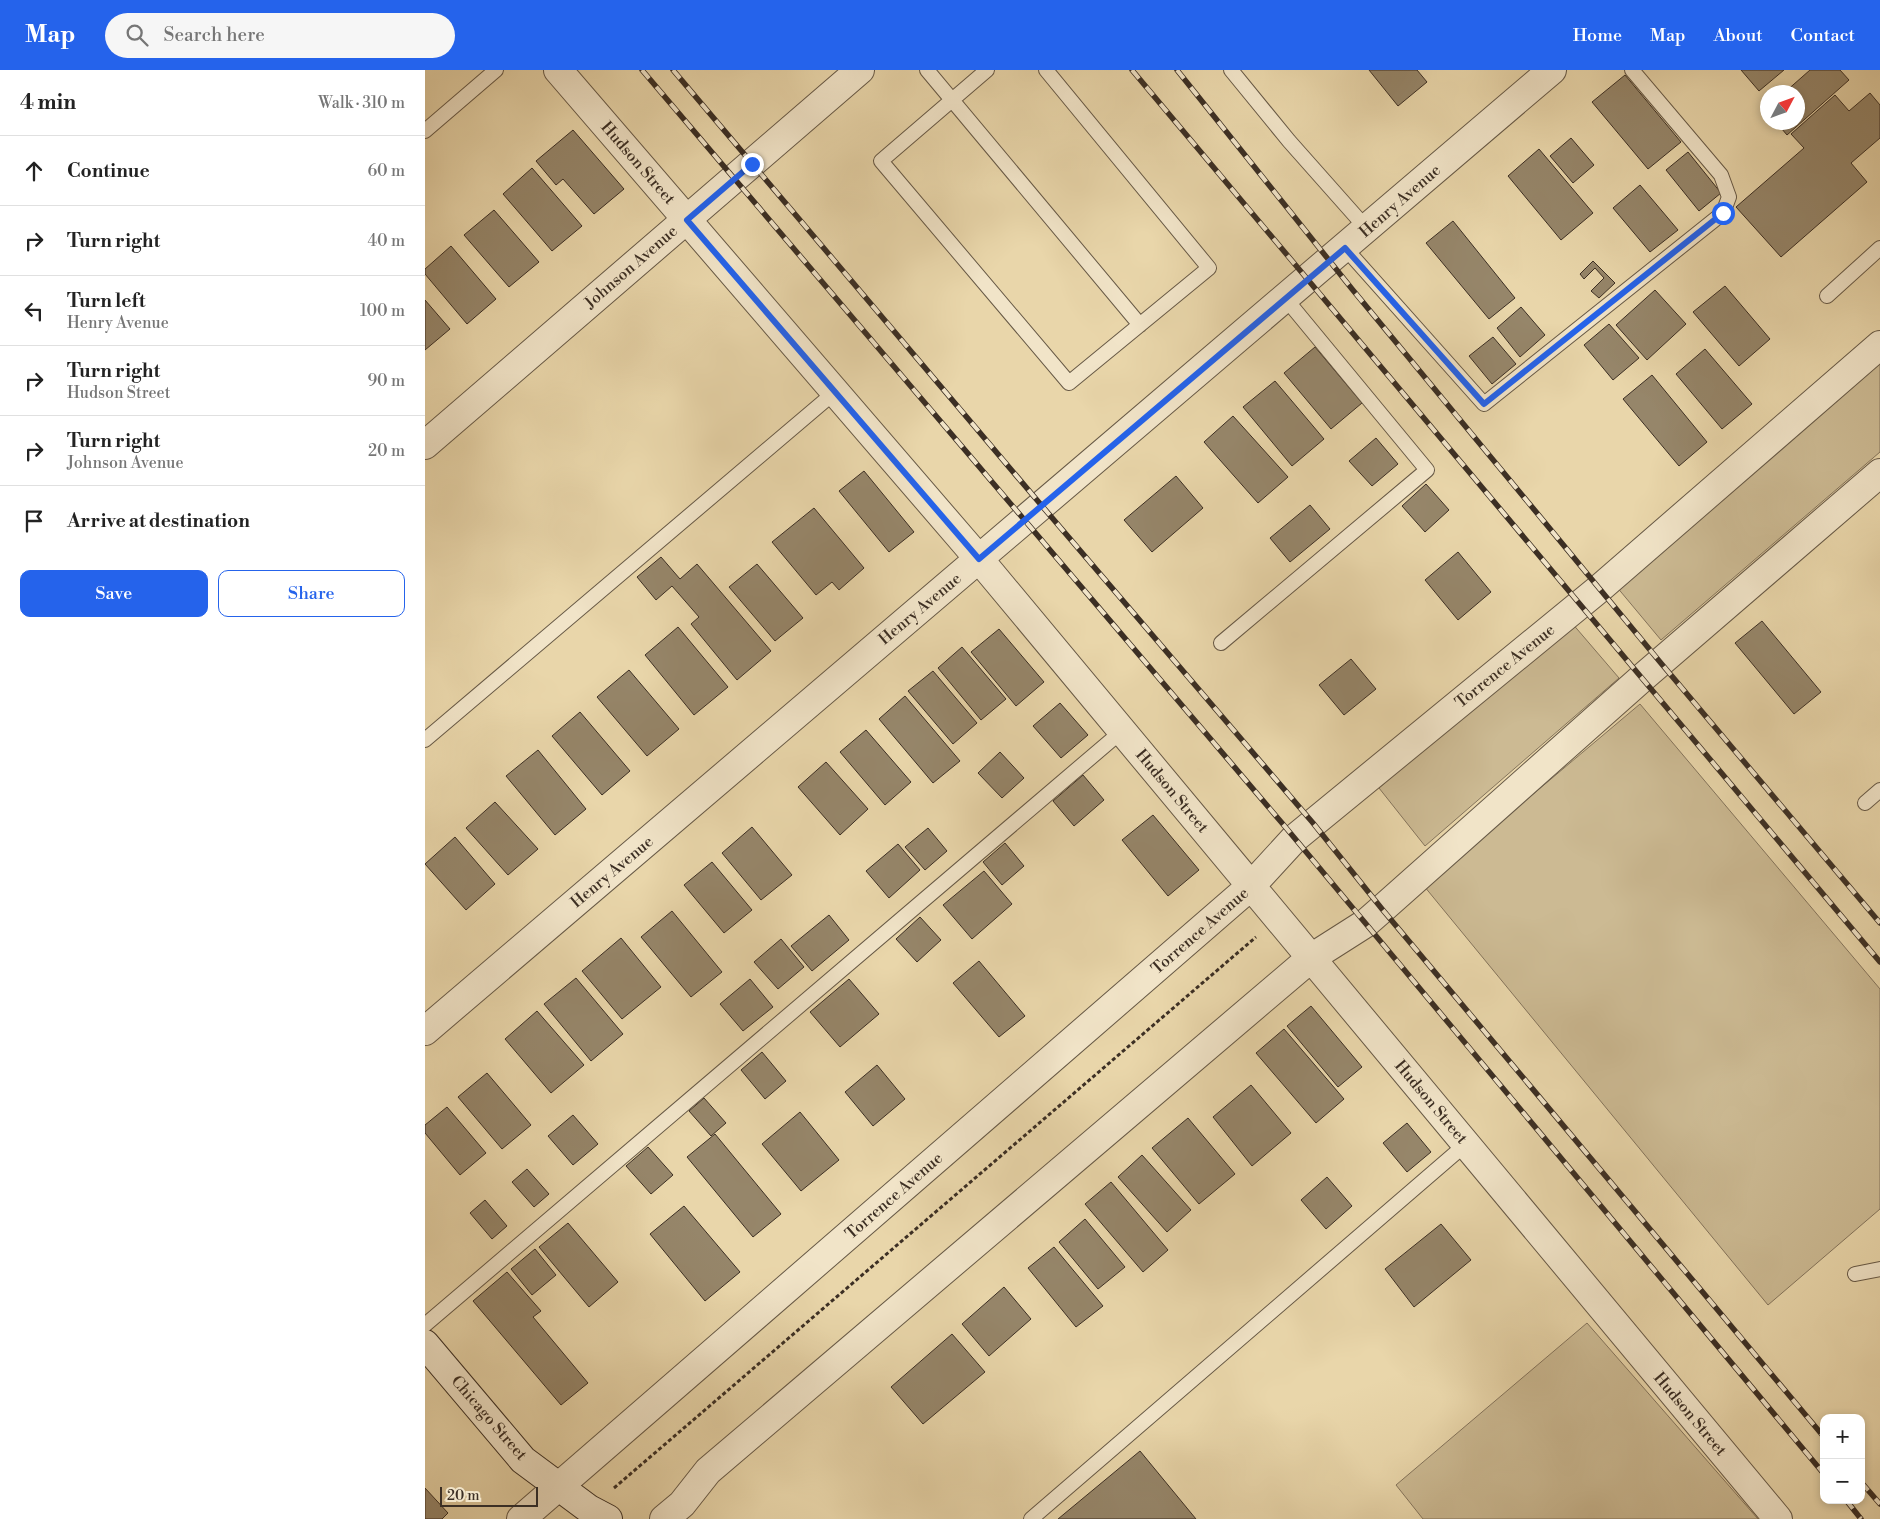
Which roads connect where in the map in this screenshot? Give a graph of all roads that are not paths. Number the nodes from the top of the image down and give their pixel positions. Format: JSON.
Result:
{"nodes":[{"id":1,"x":496,"y":70,"type":"edge"},
{"id":2,"x":558,"y":70,"type":"edge"},
{"id":3,"x":860,"y":70,"type":"edge"},
{"id":4,"x":927,"y":70,"type":"edge"},
{"id":5,"x":987,"y":70,"type":"edge"},
{"id":6,"x":1047,"y":70,"type":"edge"},
{"id":7,"x":1231,"y":70,"type":"edge"},
{"id":8,"x":1552,"y":70,"type":"edge"},
{"id":9,"x":1632,"y":70,"type":"edge"},
{"id":10,"x":951,"y":99,"type":"junction"},
{"id":11,"x":425,"y":131,"type":"edge"},
{"id":12,"x":687,"y":220,"type":"junction"},
{"id":13,"x":1367,"y":229,"type":"junction"},
{"id":14,"x":1345,"y":248,"type":"junction"},
{"id":15,"x":1880,"y":248,"type":"edge"},
{"id":16,"x":1827,"y":296,"type":"dead end"},
{"id":17,"x":1285,"y":298,"type":"junction"},
{"id":18,"x":1140,"y":326,"type":"junction"},
{"id":19,"x":1880,"y":345,"type":"edge"},
{"id":20,"x":835,"y":392,"type":"junction"},
{"id":21,"x":425,"y":445,"type":"edge"},
{"id":22,"x":1880,"y":473,"type":"edge"},
{"id":23,"x":979,"y":559,"type":"junction"},
{"id":24,"x":1221,"y":643,"type":"dead end"},
{"id":25,"x":1122,"y":732,"type":"junction"},
{"id":26,"x":425,"y":740,"type":"edge"},
{"id":27,"x":1880,"y":790,"type":"edge"},
{"id":28,"x":1865,"y":803,"type":"dead end"},
{"id":29,"x":1251,"y":886,"type":"junction"},
{"id":30,"x":1311,"y":958,"type":"junction"},
{"id":31,"x":425,"y":1031,"type":"edge"},
{"id":32,"x":1466,"y":1144,"type":"junction"},
{"id":33,"x":1880,"y":1269,"type":"edge"},
{"id":34,"x":1855,"y":1274,"type":"dead end"},
{"id":35,"x":425,"y":1325,"type":"edge"},
{"id":36,"x":425,"y":1344,"type":"edge"},
{"id":37,"x":559,"y":1487,"type":"junction"},
{"id":38,"x":521,"y":1519,"type":"edge"},
{"id":39,"x":608,"y":1519,"type":"edge"},
{"id":40,"x":664,"y":1519,"type":"edge"},
{"id":41,"x":1031,"y":1519,"type":"edge"},
{"id":42,"x":1778,"y":1519,"type":"edge"}],
"edges":[{"from":1,"to":11,"type":"lane"},
{"from":2,"to":12,"type":"street","name":"Hudson Street"},
{"from":3,"to":12,"type":"street","name":"Johnson Avenue"},
{"from":4,"to":10,"type":"lane"},
{"from":5,"to":10,"type":"lane"},
{"from":6,"to":18,"type":"lane"},
{"from":7,"to":13,"type":"lane"},
{"from":8,"to":13,"type":"street","name":"Henry Avenue"},
{"from":9,"to":14,"type":"lane"},
{"from":10,"to":18,"type":"lane"},
{"from":10,"to":18,"type":"lane"},
{"from":12,"to":20,"type":"street","name":"Hudson Street"},
{"from":12,"to":21,"type":"street","name":"Johnson Avenue"},
{"from":13,"to":14,"type":"street","name":"Henry Avenue"},
{"from":14,"to":17,"type":"street","name":"Henry Avenue"},
{"from":15,"to":16,"type":"lane"},
{"from":17,"to":23,"type":"street","name":"Henry Avenue"},
{"from":17,"to":24,"type":"lane"},
{"from":19,"to":29,"type":"street","name":"Torrence Avenue"},
{"from":20,"to":23,"type":"street","name":"Hudson Street"},
{"from":20,"to":26,"type":"lane"},
{"from":22,"to":30,"type":"street"},
{"from":23,"to":25,"type":"street","name":"Hudson Street"},
{"from":23,"to":31,"type":"street","name":"Henry Avenue"},
{"from":25,"to":29,"type":"street","name":"Hudson Street"},
{"from":25,"to":35,"type":"lane"},
{"from":27,"to":28,"type":"lane"},
{"from":29,"to":30,"type":"street","name":"Hudson Street"},
{"from":29,"to":37,"type":"street","name":"Torrence Avenue"},
{"from":30,"to":32,"type":"street","name":"Hudson Street"},
{"from":30,"to":40,"type":"street"},
{"from":32,"to":41,"type":"lane"},
{"from":32,"to":42,"type":"street","name":"Hudson Street"},
{"from":33,"to":34,"type":"lane"},
{"from":36,"to":37,"type":"street","name":"Chicago Street"},
{"from":37,"to":38,"type":"street","name":"Torrence Avenue"},
{"from":37,"to":39,"type":"street","name":"Chicago Street"}]}
